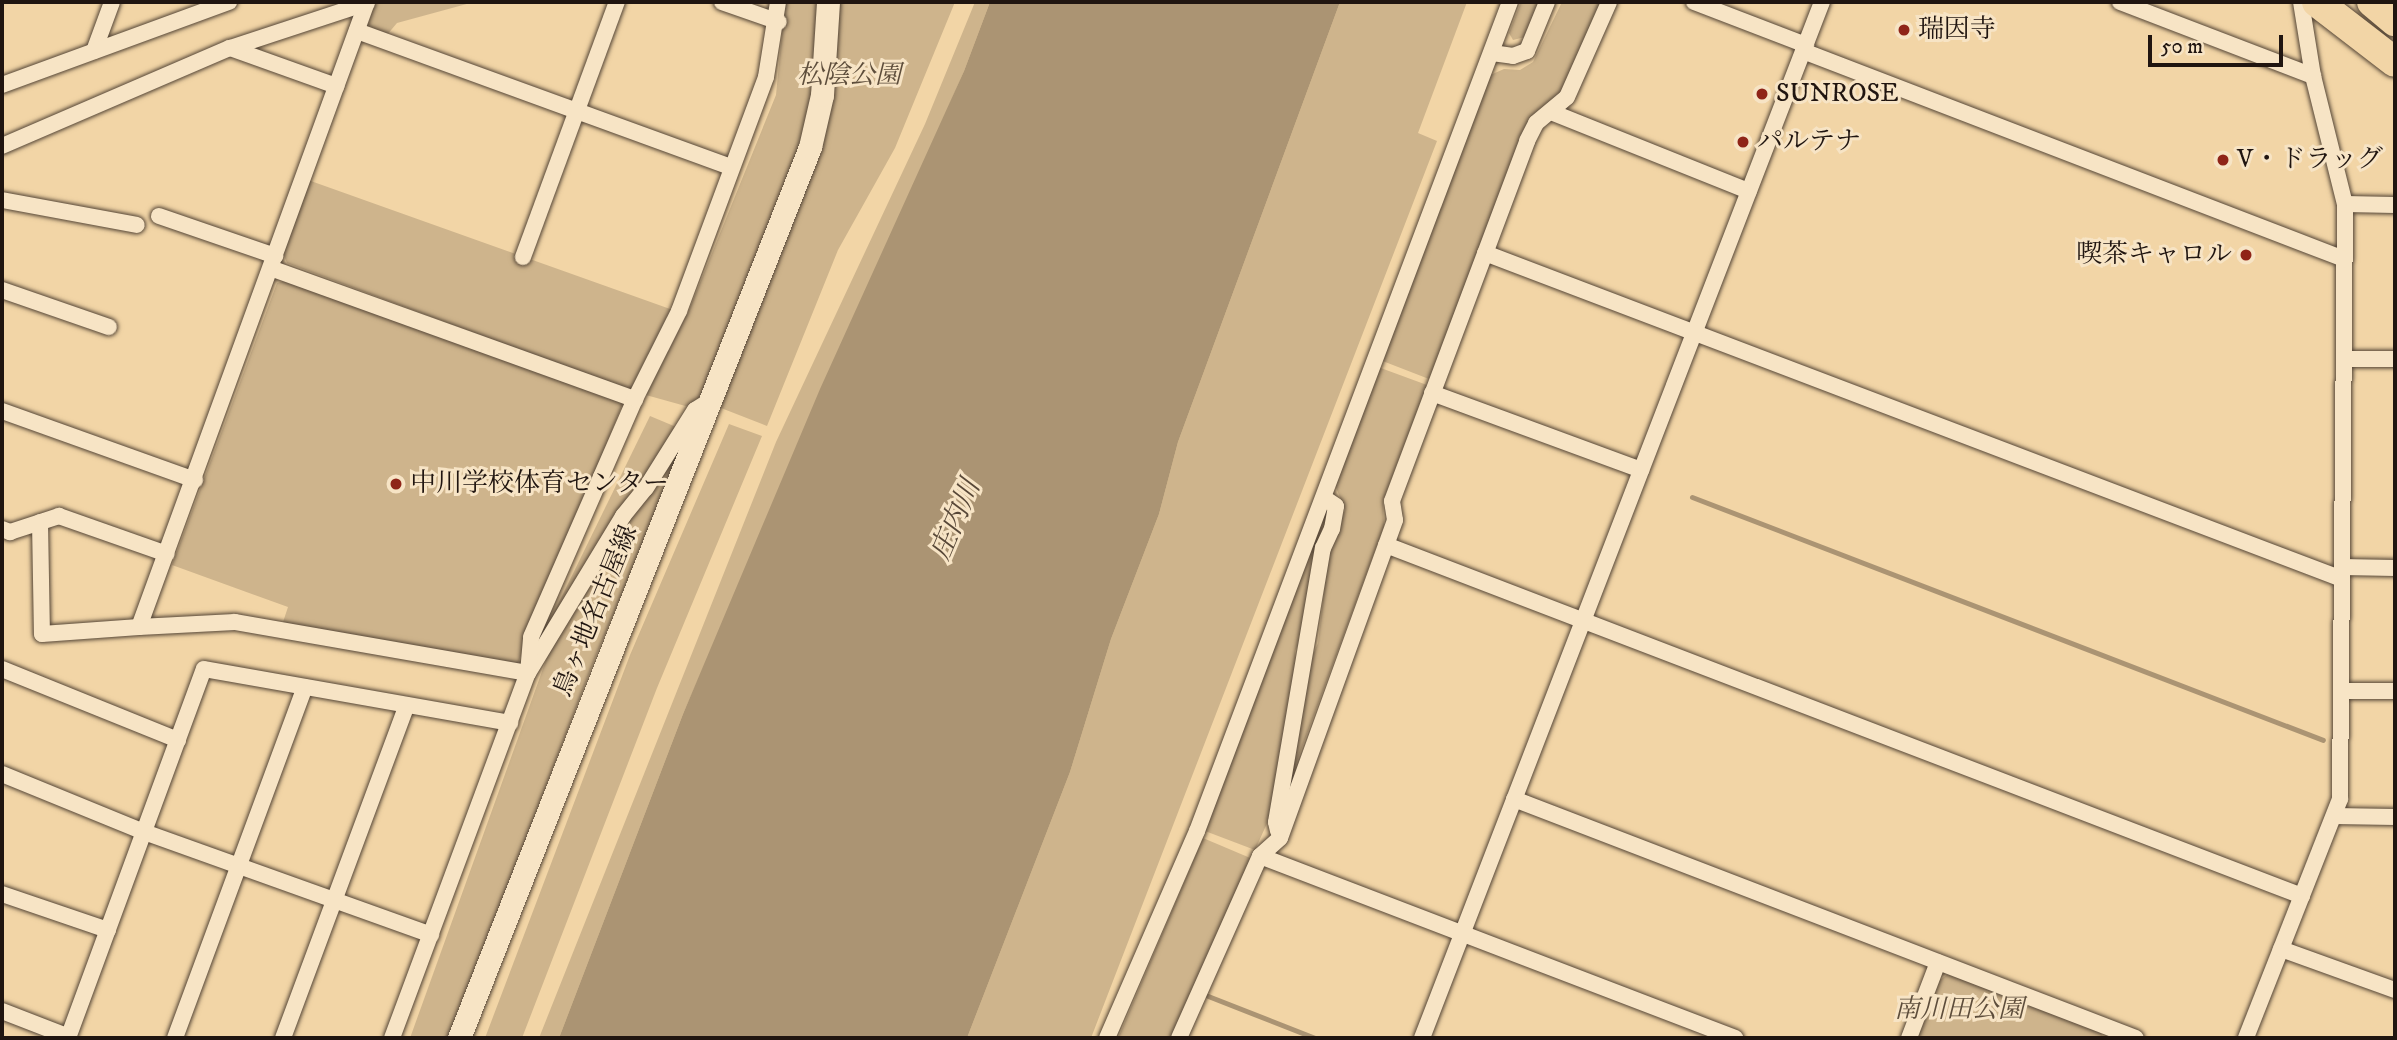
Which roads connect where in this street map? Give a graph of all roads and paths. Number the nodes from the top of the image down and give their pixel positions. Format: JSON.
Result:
{"nodes":[{"id":1,"x":112,"y":2,"type":"edge"},
{"id":2,"x":229,"y":2,"type":"edge"},
{"id":3,"x":367,"y":2,"type":"edge"},
{"id":4,"x":617,"y":2,"type":"edge"},
{"id":5,"x":722,"y":2,"type":"edge"},
{"id":6,"x":778,"y":2,"type":"edge"},
{"id":7,"x":828,"y":2,"type":"edge"},
{"id":8,"x":1510,"y":2,"type":"edge"},
{"id":9,"x":1547,"y":2,"type":"edge"},
{"id":10,"x":1609,"y":2,"type":"edge"},
{"id":11,"x":1694,"y":2,"type":"edge"},
{"id":12,"x":1822,"y":2,"type":"edge"},
{"id":13,"x":2120,"y":2,"type":"edge"},
{"id":14,"x":2301,"y":2,"type":"edge"},
{"id":15,"x":2317,"y":2,"type":"edge"},
{"id":16,"x":2372,"y":2,"type":"edge"},
{"id":17,"x":2395,"y":21,"type":"edge"},
{"id":18,"x":779,"y":22,"type":"junction"},
{"id":19,"x":356,"y":31,"type":"junction"},
{"id":20,"x":230,"y":48,"type":"junction"},
{"id":21,"x":1804,"y":48,"type":"junction"},
{"id":22,"x":94,"y":51,"type":"junction"},
{"id":23,"x":1492,"y":53,"type":"junction"},
{"id":24,"x":2395,"y":62,"type":"edge"},
{"id":25,"x":2313,"y":76,"type":"junction"},
{"id":26,"x":2,"y":85,"type":"edge"},
{"id":27,"x":336,"y":86,"type":"junction"},
{"id":28,"x":577,"y":111,"type":"junction"},
{"id":29,"x":1551,"y":112,"type":"junction"},
{"id":30,"x":2,"y":146,"type":"edge"},
{"id":31,"x":731,"y":167,"type":"junction"},
{"id":32,"x":1749,"y":191,"type":"junction"},
{"id":33,"x":2,"y":200,"type":"edge"},
{"id":34,"x":2345,"y":204,"type":"junction"},
{"id":35,"x":2395,"y":205,"type":"edge"},
{"id":36,"x":159,"y":216,"type":"dead end"},
{"id":37,"x":137,"y":225,"type":"dead end"},
{"id":38,"x":1485,"y":253,"type":"junction"},
{"id":39,"x":523,"y":257,"type":"dead end"},
{"id":40,"x":2344,"y":259,"type":"junction"},
{"id":41,"x":274,"y":262,"type":"junction"},
{"id":42,"x":2,"y":290,"type":"edge"},
{"id":43,"x":109,"y":327,"type":"dead end"},
{"id":44,"x":1695,"y":331,"type":"junction"},
{"id":45,"x":2344,"y":359,"type":"junction"},
{"id":46,"x":2395,"y":359,"type":"edge"},
{"id":47,"x":1432,"y":393,"type":"junction"},
{"id":48,"x":713,"y":398,"type":"junction"},
{"id":49,"x":635,"y":399,"type":"junction"},
{"id":50,"x":2,"y":411,"type":"edge"},
{"id":51,"x":1641,"y":470,"type":"junction"},
{"id":52,"x":195,"y":480,"type":"junction"},
{"id":53,"x":1324,"y":498,"type":"junction"},
{"id":54,"x":40,"y":522,"type":"junction"},
{"id":55,"x":2,"y":529,"type":"edge"},
{"id":56,"x":1386,"y":545,"type":"junction"},
{"id":57,"x":167,"y":554,"type":"junction"},
{"id":58,"x":2395,"y":568,"type":"edge"},
{"id":59,"x":2342,"y":573,"type":"junction"},
{"id":60,"x":1583,"y":621,"type":"junction"},
{"id":61,"x":139,"y":627,"type":"junction"},
{"id":62,"x":2,"y":669,"type":"edge"},
{"id":63,"x":528,"y":673,"type":"junction"},
{"id":64,"x":305,"y":687,"type":"junction"},
{"id":65,"x":2341,"y":691,"type":"junction"},
{"id":66,"x":2395,"y":691,"type":"edge"},
{"id":67,"x":407,"y":705,"type":"junction"},
{"id":68,"x":510,"y":723,"type":"junction"},
{"id":69,"x":178,"y":740,"type":"junction"},
{"id":70,"x":2,"y":774,"type":"edge"},
{"id":71,"x":1514,"y":799,"type":"junction"},
{"id":72,"x":2334,"y":816,"type":"junction"},
{"id":73,"x":2395,"y":817,"type":"edge"},
{"id":74,"x":144,"y":832,"type":"junction"},
{"id":75,"x":1280,"y":838,"type":"junction"},
{"id":76,"x":1260,"y":856,"type":"junction"},
{"id":77,"x":239,"y":866,"type":"junction"},
{"id":78,"x":2,"y":894,"type":"edge"},
{"id":79,"x":2302,"y":896,"type":"junction"},
{"id":80,"x":334,"y":901,"type":"junction"},
{"id":81,"x":108,"y":930,"type":"junction"},
{"id":82,"x":1463,"y":931,"type":"junction"},
{"id":83,"x":431,"y":935,"type":"junction"},
{"id":84,"x":2281,"y":949,"type":"junction"},
{"id":85,"x":1938,"y":962,"type":"junction"},
{"id":86,"x":2395,"y":990,"type":"edge"},
{"id":87,"x":2,"y":1011,"type":"edge"},
{"id":88,"x":2115,"y":1034,"type":"edge"},
{"id":89,"x":68,"y":1037,"type":"edge"},
{"id":90,"x":175,"y":1038,"type":"edge"},
{"id":91,"x":284,"y":1038,"type":"edge"},
{"id":92,"x":392,"y":1038,"type":"edge"},
{"id":93,"x":459,"y":1038,"type":"edge"},
{"id":94,"x":1107,"y":1038,"type":"edge"},
{"id":95,"x":1179,"y":1038,"type":"edge"},
{"id":96,"x":1422,"y":1038,"type":"edge"},
{"id":97,"x":1735,"y":1038,"type":"edge"},
{"id":98,"x":1909,"y":1038,"type":"edge"},
{"id":99,"x":2136,"y":1038,"type":"edge"},
{"id":100,"x":2246,"y":1038,"type":"edge"}],
"edges":[{"from":1,"to":22,"type":"street"},
{"from":2,"to":22,"type":"street"},
{"from":3,"to":19,"type":"street"},
{"from":3,"to":20,"type":"street"},
{"from":4,"to":28,"type":"street"},
{"from":5,"to":18,"type":"street"},
{"from":6,"to":18,"type":"street"},
{"from":7,"to":48,"type":"main road","name":"鳥ヶ地名古屋線"},
{"from":8,"to":23,"type":"street"},
{"from":9,"to":23,"type":"street"},
{"from":10,"to":29,"type":"street"},
{"from":11,"to":21,"type":"street"},
{"from":12,"to":21,"type":"street"},
{"from":13,"to":25,"type":"street"},
{"from":14,"to":25,"type":"street"},
{"from":15,"to":24,"type":"highway"},
{"from":16,"to":17,"type":"highway"},
{"from":18,"to":31,"type":"street"},
{"from":19,"to":27,"type":"street"},
{"from":19,"to":28,"type":"street"},
{"from":20,"to":27,"type":"street"},
{"from":20,"to":30,"type":"street"},
{"from":21,"to":32,"type":"street"},
{"from":21,"to":40,"type":"street"},
{"from":22,"to":26,"type":"street"},
{"from":23,"to":53,"type":"street"},
{"from":25,"to":34,"type":"street"},
{"from":27,"to":41,"type":"street"},
{"from":28,"to":31,"type":"street"},
{"from":28,"to":39,"type":"street"},
{"from":29,"to":32,"type":"street"},
{"from":29,"to":38,"type":"street"},
{"from":31,"to":49,"type":"street"},
{"from":32,"to":44,"type":"street"},
{"from":33,"to":37,"type":"street"},
{"from":34,"to":35,"type":"street"},
{"from":34,"to":40,"type":"street"},
{"from":36,"to":41,"type":"street"},
{"from":38,"to":44,"type":"street"},
{"from":38,"to":47,"type":"street"},
{"from":40,"to":45,"type":"street"},
{"from":41,"to":49,"type":"street"},
{"from":41,"to":52,"type":"street"},
{"from":42,"to":43,"type":"street"},
{"from":44,"to":51,"type":"street"},
{"from":44,"to":59,"type":"street"},
{"from":45,"to":46,"type":"street"},
{"from":45,"to":59,"type":"street"},
{"from":47,"to":51,"type":"street"},
{"from":47,"to":56,"type":"street"},
{"from":48,"to":63,"type":"street"},
{"from":48,"to":93,"type":"main road","name":"鳥ヶ地名古屋線"},
{"from":49,"to":63,"type":"street"},
{"from":50,"to":52,"type":"street"},
{"from":51,"to":60,"type":"street"},
{"from":52,"to":57,"type":"street"},
{"from":53,"to":75,"type":"street"},
{"from":53,"to":94,"type":"street"},
{"from":54,"to":55,"type":"street"},
{"from":54,"to":57,"type":"street"},
{"from":54,"to":61,"type":"street"},
{"from":56,"to":60,"type":"street"},
{"from":56,"to":75,"type":"street"},
{"from":57,"to":61,"type":"street"},
{"from":58,"to":59,"type":"street"},
{"from":59,"to":65,"type":"street"},
{"from":60,"to":71,"type":"street"},
{"from":60,"to":79,"type":"street"},
{"from":61,"to":63,"type":"street"},
{"from":62,"to":69,"type":"street"},
{"from":63,"to":68,"type":"street"},
{"from":64,"to":67,"type":"street"},
{"from":64,"to":69,"type":"street"},
{"from":64,"to":77,"type":"street"},
{"from":65,"to":66,"type":"street"},
{"from":65,"to":72,"type":"street"},
{"from":67,"to":68,"type":"street"},
{"from":67,"to":80,"type":"street"},
{"from":68,"to":83,"type":"street"},
{"from":69,"to":74,"type":"street"},
{"from":70,"to":74,"type":"street"},
{"from":71,"to":82,"type":"street"},
{"from":71,"to":85,"type":"street"},
{"from":72,"to":73,"type":"street"},
{"from":72,"to":79,"type":"street"},
{"from":74,"to":77,"type":"street"},
{"from":74,"to":81,"type":"street"},
{"from":75,"to":76,"type":"street"},
{"from":76,"to":82,"type":"street"},
{"from":76,"to":95,"type":"street"},
{"from":77,"to":80,"type":"street"},
{"from":77,"to":90,"type":"street"},
{"from":78,"to":81,"type":"street"},
{"from":79,"to":84,"type":"street"},
{"from":80,"to":83,"type":"street"},
{"from":80,"to":91,"type":"street"},
{"from":81,"to":89,"type":"street"},
{"from":82,"to":96,"type":"street"},
{"from":82,"to":97,"type":"street"},
{"from":83,"to":92,"type":"street"},
{"from":84,"to":86,"type":"street"},
{"from":84,"to":100,"type":"street"},
{"from":85,"to":88,"type":"street"},
{"from":85,"to":98,"type":"street"},
{"from":87,"to":89,"type":"street"},
{"from":88,"to":99,"type":"street"}]}
